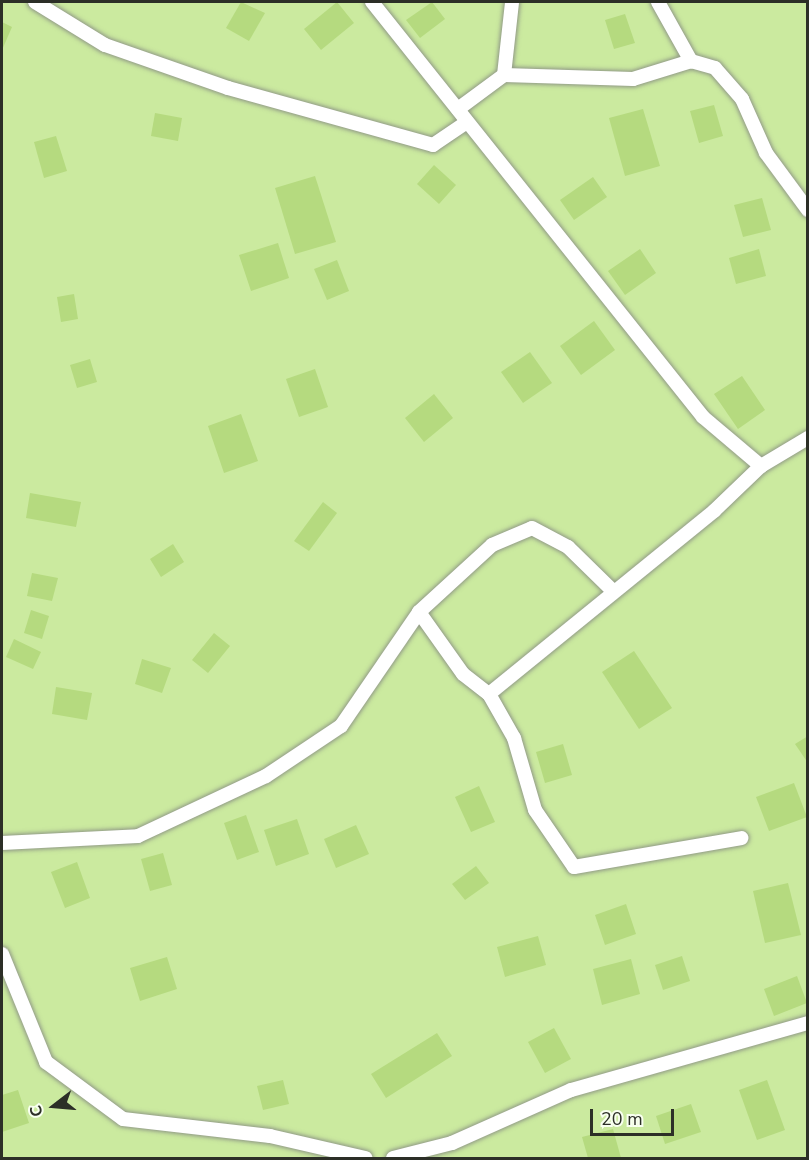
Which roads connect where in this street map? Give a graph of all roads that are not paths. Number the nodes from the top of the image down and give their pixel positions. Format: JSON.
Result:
{"nodes":[{"id":1,"x":35,"y":2,"type":"edge"},
{"id":2,"x":372,"y":2,"type":"edge"},
{"id":3,"x":512,"y":2,"type":"edge"},
{"id":4,"x":658,"y":2,"type":"edge"},
{"id":5,"x":691,"y":61,"type":"junction"},
{"id":6,"x":504,"y":75,"type":"junction"},
{"id":7,"x":458,"y":109,"type":"junction"},
{"id":8,"x":467,"y":122,"type":"junction"},
{"id":9,"x":807,"y":210,"type":"edge"},
{"id":10,"x":807,"y":438,"type":"edge"},
{"id":11,"x":761,"y":466,"type":"junction"},
{"id":12,"x":615,"y":592,"type":"junction"},
{"id":13,"x":419,"y":612,"type":"junction"},
{"id":14,"x":489,"y":694,"type":"junction"},
{"id":15,"x":742,"y":838,"type":"dead end"},
{"id":16,"x":2,"y":843,"type":"edge"},
{"id":17,"x":2,"y":954,"type":"edge"},
{"id":18,"x":807,"y":1023,"type":"edge"},
{"id":19,"x":365,"y":1158,"type":"edge"},
{"id":20,"x":393,"y":1158,"type":"edge"}],
"edges":[{"from":1,"to":8,"type":"lane"},
{"from":2,"to":7,"type":"lane"},
{"from":3,"to":6,"type":"lane"},
{"from":4,"to":5,"type":"lane"},
{"from":5,"to":6,"type":"lane"},
{"from":5,"to":9,"type":"lane"},
{"from":6,"to":7,"type":"lane"},
{"from":7,"to":8,"type":"lane"},
{"from":8,"to":11,"type":"lane"},
{"from":10,"to":11,"type":"lane"},
{"from":11,"to":12,"type":"lane"},
{"from":12,"to":13,"type":"lane"},
{"from":12,"to":14,"type":"lane"},
{"from":13,"to":14,"type":"lane"},
{"from":13,"to":16,"type":"lane"},
{"from":14,"to":15,"type":"lane"},
{"from":17,"to":19,"type":"lane"},
{"from":18,"to":20,"type":"lane"}]}
